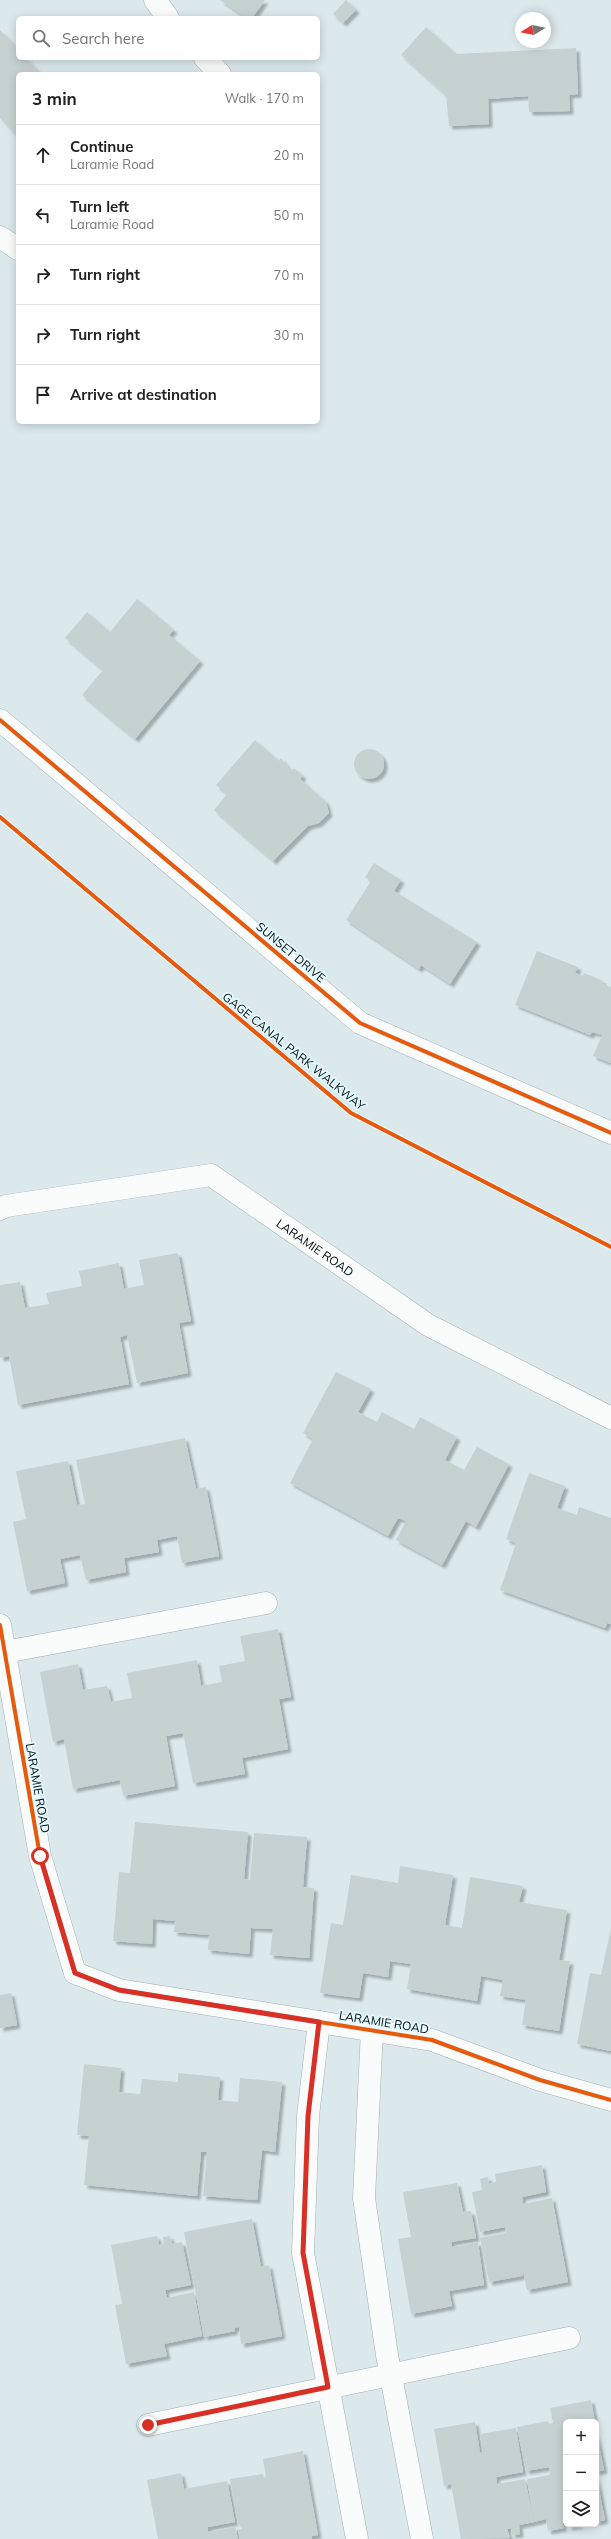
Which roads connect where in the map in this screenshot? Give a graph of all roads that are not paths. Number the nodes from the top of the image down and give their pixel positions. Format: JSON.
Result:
{"nodes":[{"id":1,"x":155,"y":0,"type":"edge"},
{"id":2,"x":167,"y":16,"type":"edge"},
{"id":3,"x":207,"y":60,"type":"edge"},
{"id":4,"x":218,"y":72,"type":"edge"},
{"id":5,"x":0,"y":238,"type":"edge"},
{"id":6,"x":16,"y":248,"type":"edge"},
{"id":7,"x":0,"y":720,"type":"edge"},
{"id":8,"x":611,"y":1133,"type":"edge"},
{"id":9,"x":0,"y":1210,"type":"edge"},
{"id":10,"x":611,"y":1418,"type":"edge"},
{"id":11,"x":266,"y":1603,"type":"dead end"},
{"id":12,"x":0,"y":1625,"type":"edge"},
{"id":13,"x":5,"y":1652,"type":"junction"},
{"id":14,"x":319,"y":2022,"type":"junction"},
{"id":15,"x":372,"y":2030,"type":"junction"},
{"id":16,"x":611,"y":2100,"type":"edge"},
{"id":17,"x":569,"y":2338,"type":"dead end"},
{"id":18,"x":390,"y":2374,"type":"junction"},
{"id":19,"x":328,"y":2387,"type":"junction"},
{"id":20,"x":148,"y":2425,"type":"dead end"},
{"id":21,"x":357,"y":2539,"type":"edge"},
{"id":22,"x":422,"y":2539,"type":"edge"}],
"edges":[{"from":1,"to":2,"type":"street"},
{"from":3,"to":4,"type":"street"},
{"from":5,"to":6,"type":"street"},
{"from":7,"to":8,"type":"street","name":"SUNSET DRIVE"},
{"from":9,"to":10,"type":"street","name":"LARAMIE ROAD"},
{"from":11,"to":13,"type":"street"},
{"from":12,"to":13,"type":"street","name":"LARAMIE ROAD"},
{"from":13,"to":14,"type":"street","name":"LARAMIE ROAD"},
{"from":14,"to":15,"type":"street","name":"LARAMIE ROAD"},
{"from":14,"to":19,"type":"street"},
{"from":15,"to":16,"type":"street","name":"LARAMIE ROAD"},
{"from":15,"to":18,"type":"street"},
{"from":17,"to":18,"type":"street"},
{"from":18,"to":19,"type":"street"},
{"from":18,"to":22,"type":"street"},
{"from":19,"to":20,"type":"street"},
{"from":19,"to":21,"type":"street"}]}
